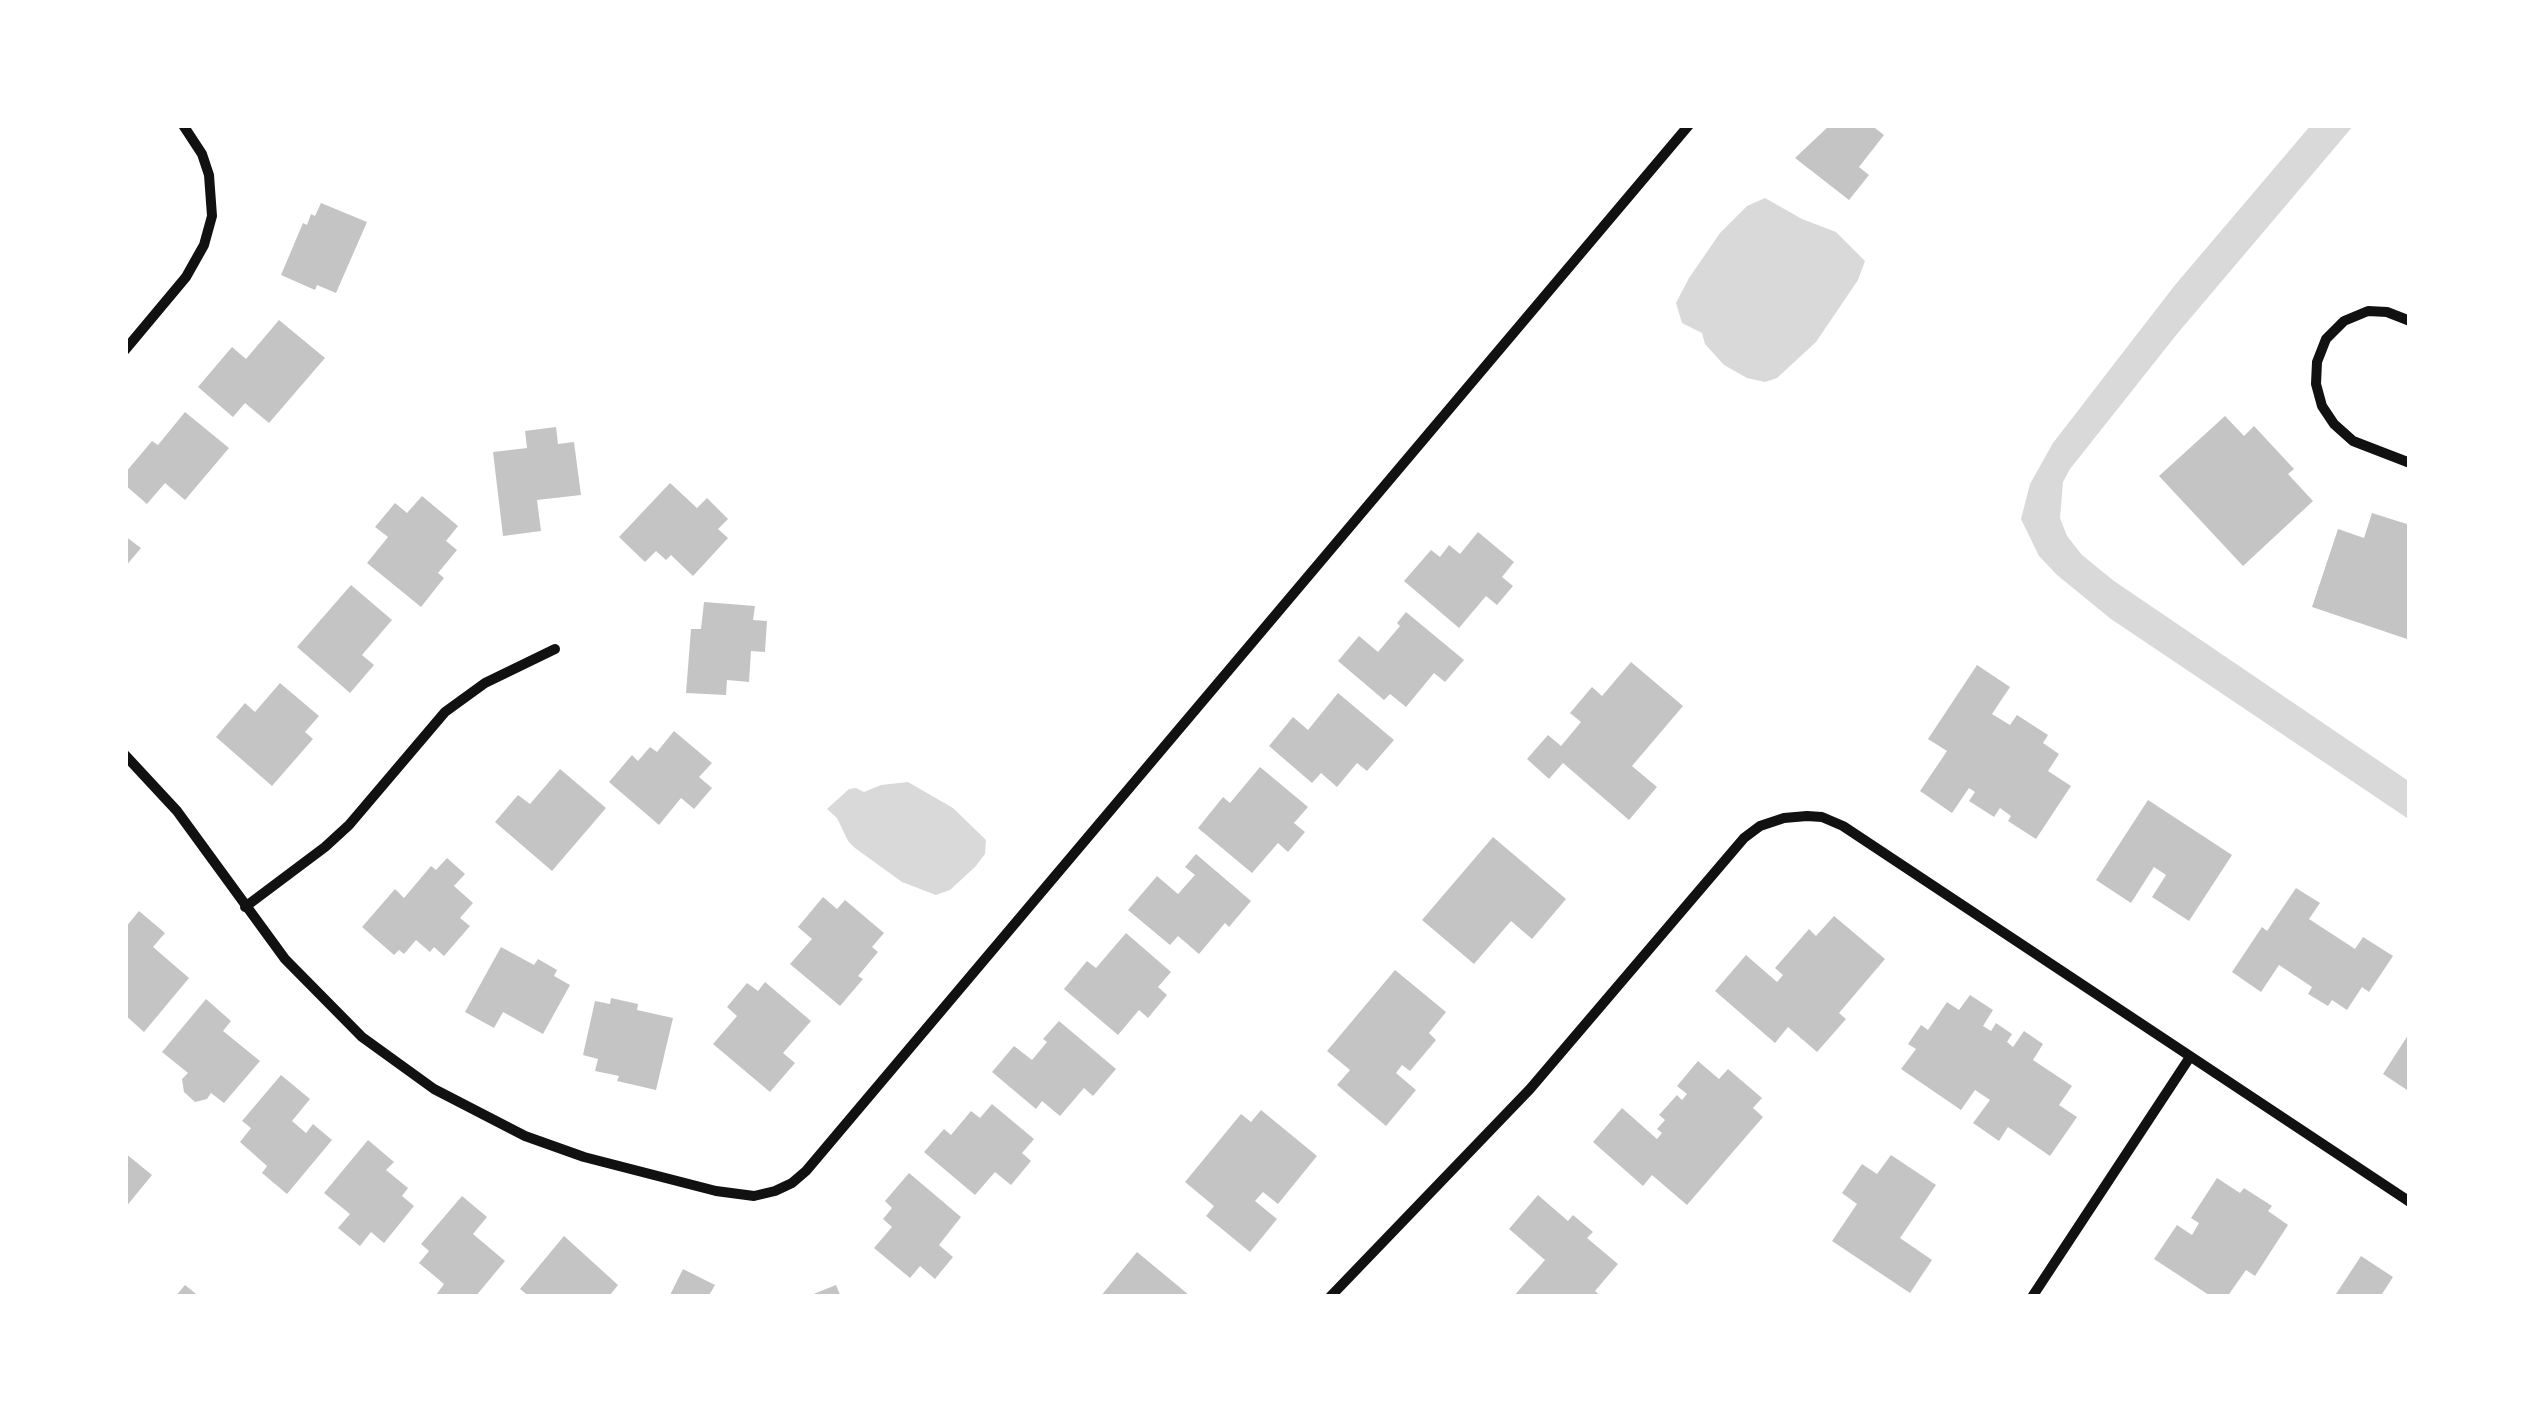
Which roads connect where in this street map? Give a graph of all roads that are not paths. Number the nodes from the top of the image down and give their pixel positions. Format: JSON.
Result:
{"nodes":[{"id":1,"x":183,"y":125,"type":"edge"},
{"id":2,"x":1689,"y":125,"type":"edge"},
{"id":3,"x":2410,"y":321,"type":"edge"},
{"id":4,"x":125,"y":350,"type":"edge"},
{"id":5,"x":2410,"y":463,"type":"edge"},
{"id":6,"x":555,"y":649,"type":"dead end"},
{"id":7,"x":125,"y":755,"type":"edge"},
{"id":8,"x":245,"y":907,"type":"junction"},
{"id":9,"x":2190,"y":1057,"type":"junction"},
{"id":10,"x":2410,"y":1202,"type":"edge"},
{"id":11,"x":1330,"y":1297,"type":"edge"},
{"id":12,"x":2032,"y":1297,"type":"edge"}],
"edges":[{"from":1,"to":4,"type":"street"},
{"from":2,"to":8,"type":"street"},
{"from":3,"to":5,"type":"street"},
{"from":6,"to":8,"type":"street"},
{"from":7,"to":8,"type":"street"},
{"from":9,"to":10,"type":"street"},
{"from":9,"to":11,"type":"street"},
{"from":9,"to":12,"type":"street"}]}
